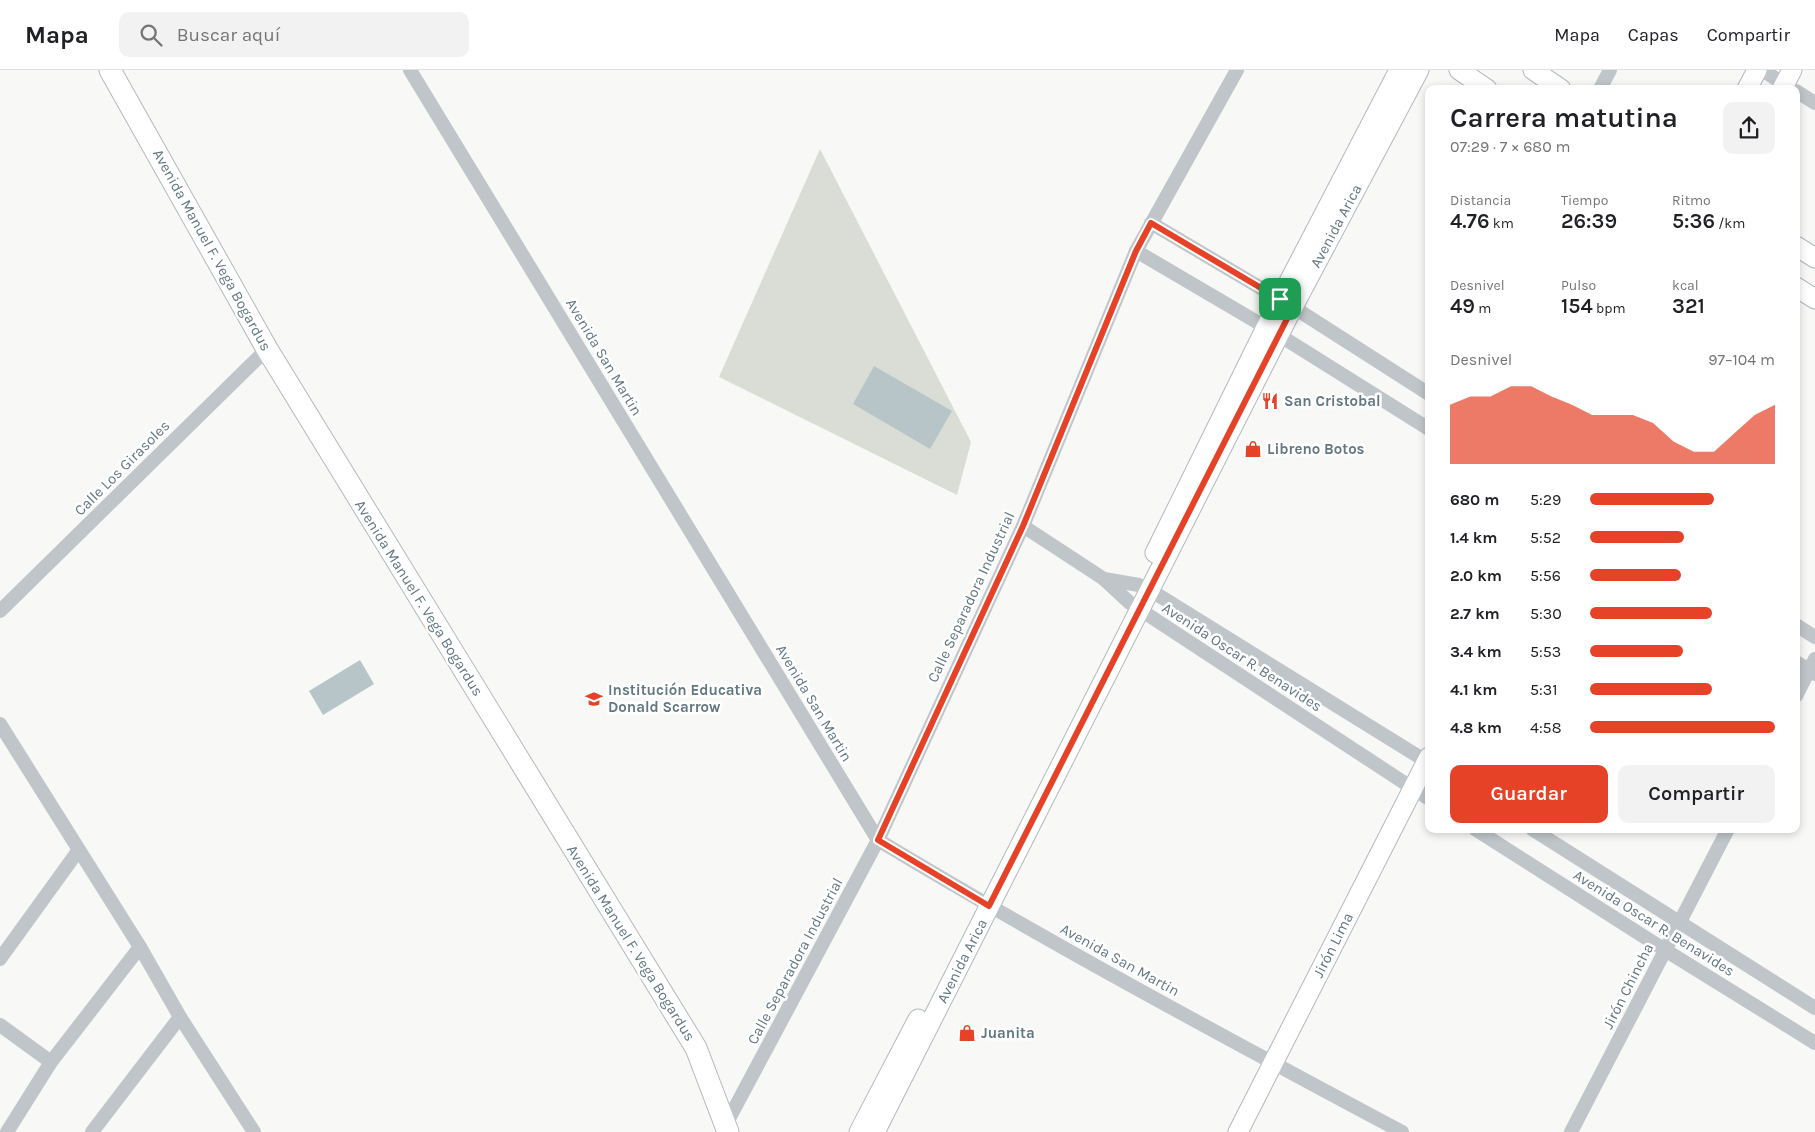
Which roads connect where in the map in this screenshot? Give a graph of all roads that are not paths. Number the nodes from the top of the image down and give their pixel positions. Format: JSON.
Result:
{"nodes":[{"id":1,"x":410,"y":70,"type":"edge"},
{"id":2,"x":1237,"y":70,"type":"edge"},
{"id":3,"x":1399,"y":70,"type":"edge"},
{"id":4,"x":1420,"y":70,"type":"edge"},
{"id":5,"x":1458,"y":70,"type":"edge"},
{"id":6,"x":1533,"y":70,"type":"edge"},
{"id":7,"x":1610,"y":70,"type":"edge"},
{"id":8,"x":1757,"y":70,"type":"edge"},
{"id":9,"x":1762,"y":70,"type":"edge"},
{"id":10,"x":116,"y":72,"type":"edge"},
{"id":11,"x":1482,"y":85,"type":"edge"},
{"id":12,"x":1556,"y":85,"type":"edge"},
{"id":13,"x":1602,"y":85,"type":"edge"},
{"id":14,"x":1750,"y":85,"type":"edge"},
{"id":15,"x":1789,"y":85,"type":"edge"},
{"id":16,"x":1800,"y":93,"type":"edge"},
{"id":17,"x":1815,"y":103,"type":"edge"},
{"id":18,"x":1151,"y":223,"type":"junction"},
{"id":19,"x":1800,"y":249,"type":"edge"},
{"id":20,"x":1136,"y":251,"type":"junction"},
{"id":21,"x":1815,"y":258,"type":"edge"},
{"id":22,"x":1800,"y":290,"type":"edge"},
{"id":23,"x":1815,"y":299,"type":"edge"},
{"id":24,"x":1286,"y":303,"type":"junction"},
{"id":25,"x":1272,"y":331,"type":"junction"},
{"id":26,"x":267,"y":349,"type":"junction"},
{"id":27,"x":1425,"y":391,"type":"edge"},
{"id":28,"x":1425,"y":427,"type":"edge"},
{"id":29,"x":1023,"y":526,"type":"junction"},
{"id":30,"x":1104,"y":579,"type":"junction"},
{"id":31,"x":1145,"y":588,"type":"junction"},
{"id":32,"x":1135,"y":606,"type":"junction"},
{"id":33,"x":0,"y":612,"type":"edge"},
{"id":34,"x":1800,"y":628,"type":"edge"},
{"id":35,"x":1815,"y":637,"type":"edge"},
{"id":36,"x":1800,"y":663,"type":"edge"},
{"id":37,"x":1813,"y":668,"type":"edge"},
{"id":38,"x":1800,"y":689,"type":"edge"},
{"id":39,"x":0,"y":724,"type":"edge"},
{"id":40,"x":4,"y":744,"type":"edge"},
{"id":41,"x":1425,"y":759,"type":"edge"},
{"id":42,"x":1425,"y":767,"type":"edge"},
{"id":43,"x":1413,"y":789,"type":"junction"},
{"id":44,"x":1425,"y":796,"type":"edge"},
{"id":45,"x":1481,"y":833,"type":"edge"},
{"id":46,"x":1538,"y":833,"type":"edge"},
{"id":47,"x":1726,"y":833,"type":"edge"},
{"id":48,"x":878,"y":840,"type":"junction"},
{"id":49,"x":78,"y":851,"type":"junction"},
{"id":50,"x":984,"y":904,"type":"junction"},
{"id":51,"x":1679,"y":923,"type":"junction"},
{"id":52,"x":140,"y":947,"type":"junction"},
{"id":53,"x":1665,"y":950,"type":"junction"},
{"id":54,"x":0,"y":959,"type":"edge"},
{"id":55,"x":1815,"y":1008,"type":"edge"},
{"id":56,"x":180,"y":1017,"type":"junction"},
{"id":57,"x":0,"y":1025,"type":"edge"},
{"id":58,"x":1815,"y":1043,"type":"edge"},
{"id":59,"x":51,"y":1062,"type":"junction"},
{"id":60,"x":1273,"y":1063,"type":"junction"},
{"id":61,"x":725,"y":1130,"type":"edge"},
{"id":62,"x":7,"y":1132,"type":"edge"},
{"id":63,"x":92,"y":1132,"type":"edge"},
{"id":64,"x":254,"y":1132,"type":"edge"},
{"id":65,"x":859,"y":1132,"type":"edge"},
{"id":66,"x":875,"y":1132,"type":"edge"},
{"id":67,"x":1238,"y":1132,"type":"edge"},
{"id":68,"x":1402,"y":1132,"type":"edge"},
{"id":69,"x":1571,"y":1132,"type":"edge"}],
"edges":[{"from":1,"to":48,"type":"street","name":"Avenida San Martin"},
{"from":2,"to":18,"type":"street","name":"Calle Separadora Industrial"},
{"from":3,"to":24,"type":"street","name":"Avenida Arica"},
{"from":4,"to":24,"type":"street","name":"Avenida Arica"},
{"from":5,"to":11,"type":"street"},
{"from":6,"to":12,"type":"street"},
{"from":7,"to":13,"type":"street"},
{"from":8,"to":14,"type":"street"},
{"from":9,"to":15,"type":"street"},
{"from":10,"to":26,"type":"main road","name":"Avenida Manuel F. Vega Bogardus"},
{"from":16,"to":17,"type":"street"},
{"from":18,"to":20,"type":"street","name":"Calle Separadora Industrial"},
{"from":18,"to":24,"type":"street"},
{"from":19,"to":21,"type":"street"},
{"from":20,"to":25,"type":"street"},
{"from":20,"to":29,"type":"street","name":"Calle Separadora Industrial"},
{"from":22,"to":23,"type":"street"},
{"from":24,"to":25,"type":"street","name":"Avenida Arica"},
{"from":24,"to":27,"type":"street"},
{"from":25,"to":28,"type":"street"},
{"from":25,"to":31,"type":"street","name":"Avenida Arica"},
{"from":26,"to":33,"type":"street","name":"Calle Los Girasoles"},
{"from":26,"to":61,"type":"main road","name":"Avenida Manuel F. Vega Bogardus"},
{"from":29,"to":30,"type":"street"},
{"from":29,"to":48,"type":"street","name":"Calle Separadora Industrial"},
{"from":30,"to":31,"type":"street","name":"Avenida Oscar R. Benavides"},
{"from":30,"to":32,"type":"street","name":"Avenida Oscar R. Benavides"},
{"from":31,"to":32,"type":"street","name":"Avenida Arica"},
{"from":31,"to":41,"type":"street","name":"Avenida Oscar R. Benavides"},
{"from":32,"to":43,"type":"street","name":"Avenida Oscar R. Benavides"},
{"from":32,"to":50,"type":"street","name":"Avenida Arica"},
{"from":34,"to":35,"type":"street"},
{"from":36,"to":37,"type":"street"},
{"from":37,"to":38,"type":"street"},
{"from":39,"to":40,"type":"street"},
{"from":40,"to":49,"type":"street"},
{"from":42,"to":43,"type":"street","name":"Jirón Lima"},
{"from":43,"to":44,"type":"street","name":"Avenida Oscar R. Benavides"},
{"from":43,"to":60,"type":"street","name":"Jirón Lima"},
{"from":45,"to":53,"type":"street","name":"Avenida Oscar R. Benavides"},
{"from":46,"to":51,"type":"street","name":"Avenida Oscar R. Benavides"},
{"from":47,"to":51,"type":"street","name":"Jirón Chincha"},
{"from":48,"to":50,"type":"street","name":"Avenida San Martin"},
{"from":48,"to":61,"type":"street","name":"Calle Separadora Industrial"},
{"from":49,"to":52,"type":"street"},
{"from":49,"to":54,"type":"street"},
{"from":50,"to":60,"type":"street","name":"Avenida San Martin"},
{"from":50,"to":65,"type":"street","name":"Avenida Arica"},
{"from":50,"to":66,"type":"street","name":"Avenida Arica"},
{"from":51,"to":53,"type":"street","name":"Jirón Chincha"},
{"from":51,"to":55,"type":"street","name":"Avenida Oscar R. Benavides"},
{"from":52,"to":56,"type":"street"},
{"from":52,"to":59,"type":"street"},
{"from":53,"to":58,"type":"street","name":"Avenida Oscar R. Benavides"},
{"from":53,"to":69,"type":"street","name":"Jirón Chincha"},
{"from":56,"to":63,"type":"street"},
{"from":56,"to":64,"type":"street"},
{"from":57,"to":59,"type":"street"},
{"from":59,"to":62,"type":"street"},
{"from":60,"to":67,"type":"street","name":"Jirón Lima"},
{"from":60,"to":68,"type":"street","name":"Avenida San Martin"}]}
